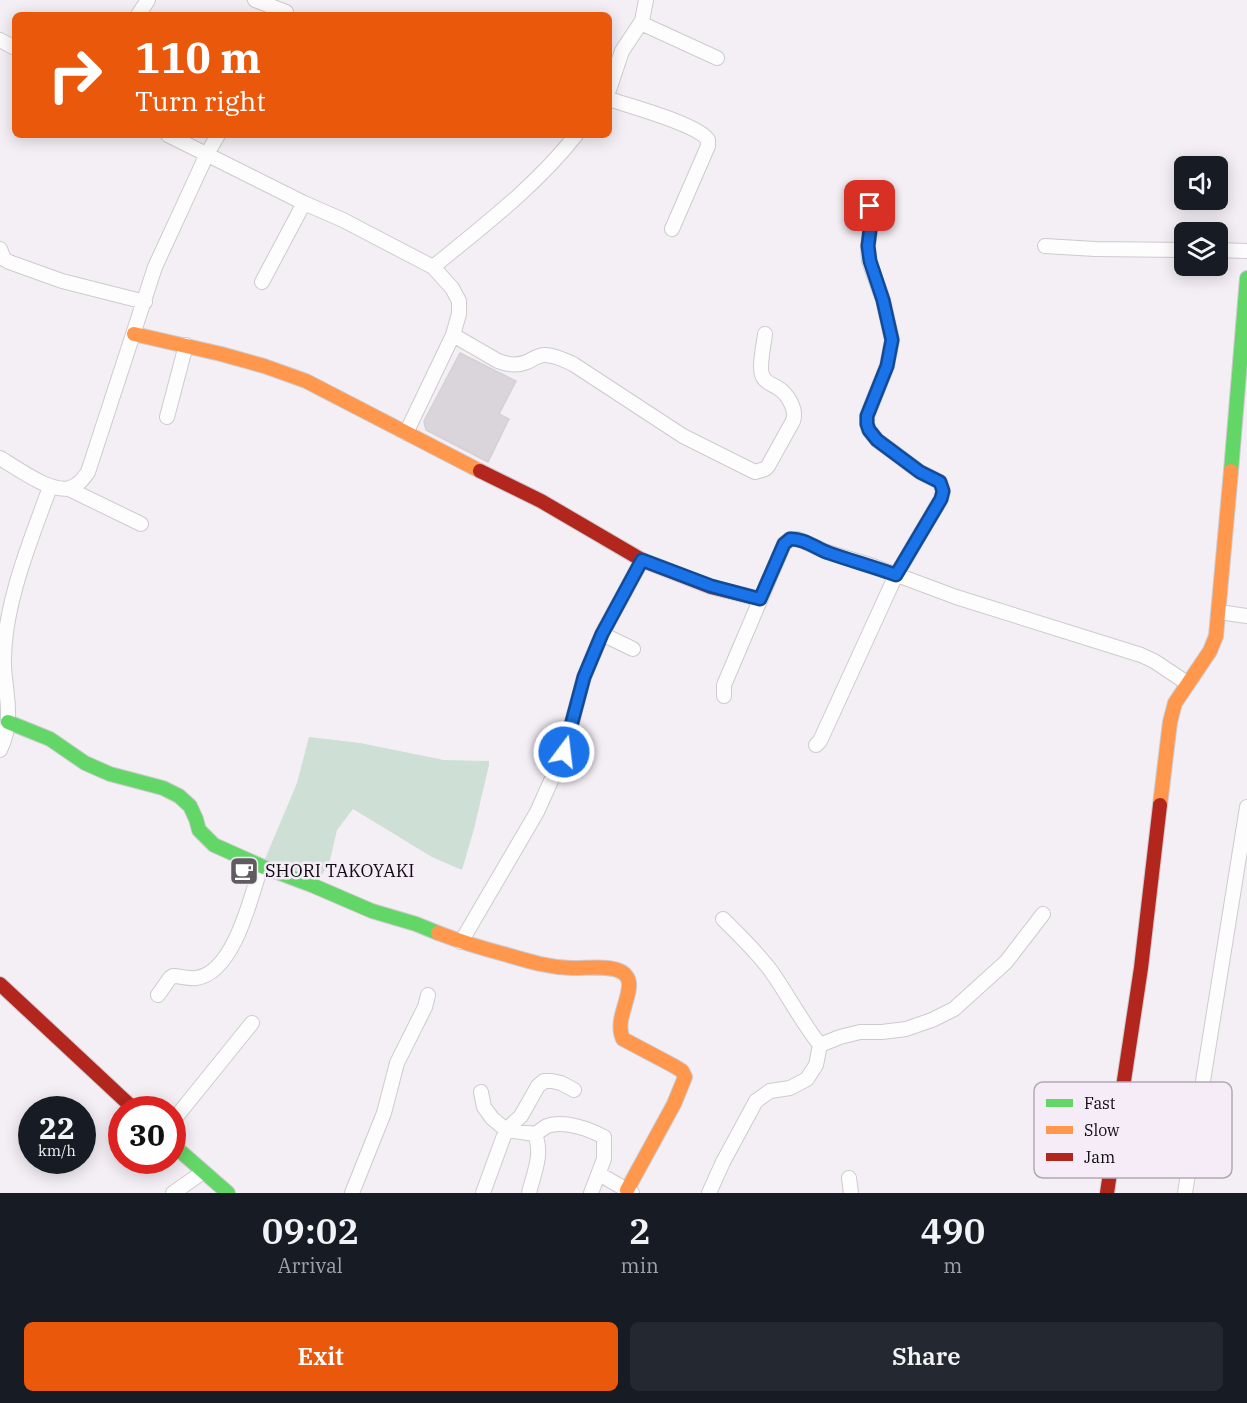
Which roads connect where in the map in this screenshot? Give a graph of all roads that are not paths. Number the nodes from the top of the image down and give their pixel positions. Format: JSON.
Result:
{"nodes":[{"id":1,"x":255,"y":0,"type":"edge"},
{"id":2,"x":646,"y":0,"type":"edge"},
{"id":3,"x":286,"y":12,"type":"edge"},
{"id":4,"x":642,"y":21,"type":"junction"},
{"id":5,"x":717,"y":58,"type":"dead end"},
{"id":6,"x":612,"y":81,"type":"edge"},
{"id":7,"x":612,"y":100,"type":"edge"},
{"id":8,"x":174,"y":138,"type":"edge"},
{"id":9,"x":216,"y":138,"type":"edge"},
{"id":10,"x":574,"y":138,"type":"edge"},
{"id":11,"x":207,"y":154,"type":"junction"},
{"id":12,"x":869,"y":198,"type":"dead end"},
{"id":13,"x":304,"y":203,"type":"junction"},
{"id":14,"x":672,"y":229,"type":"dead end"},
{"id":15,"x":1045,"y":246,"type":"dead end"},
{"id":16,"x":0,"y":249,"type":"edge"},
{"id":17,"x":1174,"y":250,"type":"edge"},
{"id":18,"x":1228,"y":250,"type":"edge"},
{"id":19,"x":1247,"y":251,"type":"edge"},
{"id":20,"x":433,"y":267,"type":"junction"},
{"id":21,"x":1247,"y":278,"type":"edge"},
{"id":22,"x":262,"y":282,"type":"dead end"},
{"id":23,"x":144,"y":302,"type":"junction"},
{"id":24,"x":134,"y":334,"type":"junction"},
{"id":25,"x":765,"y":334,"type":"dead end"},
{"id":26,"x":453,"y":335,"type":"junction"},
{"id":27,"x":186,"y":345,"type":"junction"},
{"id":28,"x":168,"y":417,"type":"dead end"},
{"id":29,"x":406,"y":433,"type":"junction"},
{"id":30,"x":0,"y":458,"type":"edge"},
{"id":31,"x":50,"y":487,"type":"junction"},
{"id":32,"x":69,"y":489,"type":"junction"},
{"id":33,"x":141,"y":524,"type":"dead end"},
{"id":34,"x":642,"y":560,"type":"junction"},
{"id":35,"x":896,"y":575,"type":"junction"},
{"id":36,"x":760,"y":599,"type":"junction"},
{"id":37,"x":1220,"y":612,"type":"junction"},
{"id":38,"x":1247,"y":616,"type":"edge"},
{"id":39,"x":602,"y":634,"type":"junction"},
{"id":40,"x":633,"y":649,"type":"dead end"},
{"id":41,"x":1187,"y":683,"type":"junction"},
{"id":42,"x":723,"y":696,"type":"dead end"},
{"id":43,"x":8,"y":722,"type":"junction"},
{"id":44,"x":816,"y":745,"type":"dead end"},
{"id":45,"x":0,"y":750,"type":"edge"},
{"id":46,"x":1247,"y":807,"type":"edge"},
{"id":47,"x":261,"y":866,"type":"junction"},
{"id":48,"x":1043,"y":914,"type":"dead end"},
{"id":49,"x":723,"y":919,"type":"dead end"},
{"id":50,"x":461,"y":942,"type":"junction"},
{"id":51,"x":0,"y":984,"type":"edge"},
{"id":52,"x":158,"y":995,"type":"dead end"},
{"id":53,"x":428,"y":995,"type":"dead end"},
{"id":54,"x":252,"y":1023,"type":"dead end"},
{"id":55,"x":820,"y":1045,"type":"junction"},
{"id":56,"x":1124,"y":1082,"type":"edge"},
{"id":57,"x":1203,"y":1082,"type":"edge"},
{"id":58,"x":574,"y":1090,"type":"dead end"},
{"id":59,"x":482,"y":1092,"type":"dead end"},
{"id":60,"x":120,"y":1096,"type":"edge"},
{"id":61,"x":186,"y":1105,"type":"edge"},
{"id":62,"x":506,"y":1130,"type":"junction"},
{"id":63,"x":535,"y":1134,"type":"junction"},
{"id":64,"x":186,"y":1157,"type":"edge"},
{"id":65,"x":203,"y":1172,"type":"junction"},
{"id":66,"x":598,"y":1174,"type":"junction"},
{"id":67,"x":849,"y":1178,"type":"dead end"},
{"id":68,"x":1109,"y":1178,"type":"edge"},
{"id":69,"x":1187,"y":1178,"type":"edge"},
{"id":70,"x":629,"y":1191,"type":"edge"},
{"id":71,"x":173,"y":1193,"type":"edge"},
{"id":72,"x":228,"y":1193,"type":"edge"},
{"id":73,"x":352,"y":1193,"type":"edge"},
{"id":74,"x":483,"y":1193,"type":"edge"},
{"id":75,"x":529,"y":1193,"type":"edge"},
{"id":76,"x":591,"y":1193,"type":"edge"},
{"id":77,"x":708,"y":1193,"type":"edge"},
{"id":78,"x":851,"y":1193,"type":"edge"},
{"id":79,"x":1107,"y":1193,"type":"edge"},
{"id":80,"x":1185,"y":1193,"type":"edge"}],
"edges":[{"from":1,"to":3,"type":"street"},
{"from":2,"to":4,"type":"street"},
{"from":4,"to":5,"type":"street"},
{"from":4,"to":6,"type":"street"},
{"from":7,"to":14,"type":"street"},
{"from":8,"to":11,"type":"street"},
{"from":9,"to":11,"type":"street"},
{"from":10,"to":20,"type":"street"},
{"from":11,"to":13,"type":"street"},
{"from":11,"to":23,"type":"street"},
{"from":12,"to":35,"type":"street"},
{"from":13,"to":20,"type":"street"},
{"from":13,"to":22,"type":"street"},
{"from":15,"to":17,"type":"street"},
{"from":16,"to":23,"type":"street"},
{"from":18,"to":19,"type":"street"},
{"from":20,"to":26,"type":"street"},
{"from":21,"to":37,"type":"street"},
{"from":23,"to":24,"type":"street"},
{"from":24,"to":27,"type":"street"},
{"from":24,"to":32,"type":"street"},
{"from":25,"to":26,"type":"street"},
{"from":26,"to":29,"type":"street"},
{"from":27,"to":28,"type":"street"},
{"from":27,"to":29,"type":"street"},
{"from":29,"to":34,"type":"street"},
{"from":30,"to":31,"type":"street"},
{"from":31,"to":32,"type":"street"},
{"from":31,"to":43,"type":"street"},
{"from":32,"to":33,"type":"street"},
{"from":34,"to":36,"type":"street"},
{"from":34,"to":39,"type":"street"},
{"from":35,"to":36,"type":"street"},
{"from":35,"to":41,"type":"street"},
{"from":35,"to":44,"type":"street"},
{"from":36,"to":42,"type":"street"},
{"from":37,"to":38,"type":"street"},
{"from":37,"to":41,"type":"street"},
{"from":39,"to":40,"type":"street"},
{"from":39,"to":50,"type":"street"},
{"from":41,"to":56,"type":"street"},
{"from":43,"to":45,"type":"street"},
{"from":43,"to":47,"type":"street"},
{"from":46,"to":57,"type":"street"},
{"from":47,"to":50,"type":"street"},
{"from":47,"to":52,"type":"street"},
{"from":48,"to":55,"type":"street"},
{"from":49,"to":55,"type":"street"},
{"from":50,"to":70,"type":"street"},
{"from":51,"to":60,"type":"street"},
{"from":53,"to":73,"type":"street"},
{"from":54,"to":61,"type":"street"},
{"from":55,"to":77,"type":"street"},
{"from":58,"to":62,"type":"street"},
{"from":59,"to":62,"type":"street"},
{"from":62,"to":63,"type":"street"},
{"from":62,"to":74,"type":"street"},
{"from":63,"to":66,"type":"street"},
{"from":63,"to":75,"type":"street"},
{"from":64,"to":65,"type":"street"},
{"from":65,"to":71,"type":"street"},
{"from":65,"to":72,"type":"street"},
{"from":66,"to":70,"type":"street"},
{"from":66,"to":76,"type":"street"},
{"from":67,"to":78,"type":"street"},
{"from":68,"to":79,"type":"street"},
{"from":69,"to":80,"type":"street"}]}
